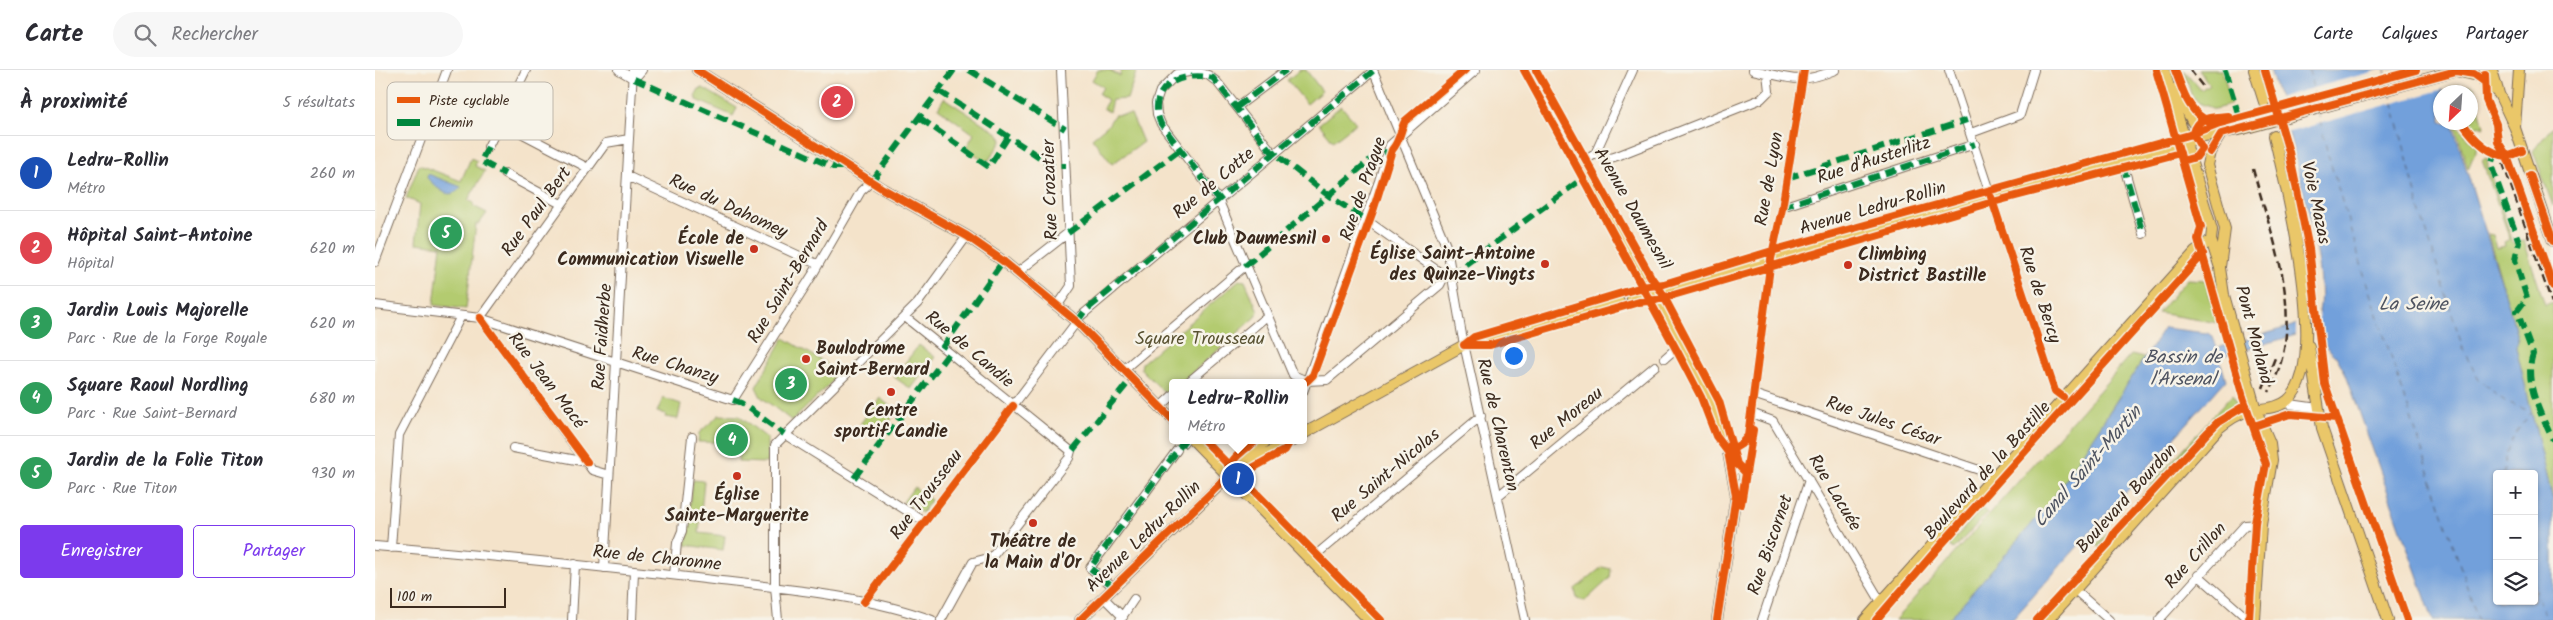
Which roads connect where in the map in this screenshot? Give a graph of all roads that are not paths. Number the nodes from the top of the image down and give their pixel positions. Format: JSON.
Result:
{"nodes":[{"id":1,"x":447,"y":70,"type":"edge"},
{"id":2,"x":526,"y":70,"type":"edge"},
{"id":3,"x":619,"y":70,"type":"edge"},
{"id":4,"x":633,"y":70,"type":"edge"},
{"id":5,"x":642,"y":70,"type":"edge"},
{"id":6,"x":697,"y":70,"type":"edge"},
{"id":7,"x":1061,"y":70,"type":"edge"},
{"id":8,"x":1188,"y":70,"type":"edge"},
{"id":9,"x":1286,"y":70,"type":"edge"},
{"id":10,"x":1373,"y":70,"type":"edge"},
{"id":11,"x":1476,"y":70,"type":"edge"},
{"id":12,"x":1530,"y":70,"type":"edge"},
{"id":13,"x":1633,"y":70,"type":"edge"},
{"id":14,"x":1753,"y":70,"type":"edge"},
{"id":15,"x":1804,"y":70,"type":"edge"},
{"id":16,"x":1835,"y":70,"type":"edge"},
{"id":17,"x":1949,"y":70,"type":"edge"},
{"id":18,"x":2033,"y":70,"type":"edge"},
{"id":19,"x":2165,"y":70,"type":"edge"},
{"id":20,"x":2254,"y":70,"type":"edge"},
{"id":21,"x":2457,"y":70,"type":"edge"},
{"id":22,"x":2492,"y":70,"type":"edge"},
{"id":23,"x":2519,"y":70,"type":"edge"},
{"id":24,"x":1767,"y":73,"type":"junction"},
{"id":25,"x":634,"y":79,"type":"junction"},
{"id":26,"x":1802,"y":80,"type":"junction"},
{"id":27,"x":442,"y":82,"type":"edge"},
{"id":28,"x":520,"y":82,"type":"edge"},
{"id":29,"x":2499,"y":94,"type":"junction"},
{"id":30,"x":2264,"y":102,"type":"tunnel mouth"},
{"id":31,"x":1237,"y":107,"type":"junction"},
{"id":32,"x":2515,"y":128,"type":"junction"},
{"id":33,"x":1971,"y":132,"type":"junction"},
{"id":34,"x":2221,"y":134,"type":"junction"},
{"id":35,"x":1400,"y":135,"type":"junction"},
{"id":36,"x":2274,"y":136,"type":"tunnel mouth"},
{"id":37,"x":629,"y":139,"type":"junction"},
{"id":38,"x":421,"y":140,"type":"edge"},
{"id":39,"x":491,"y":140,"type":"edge"},
{"id":40,"x":534,"y":140,"type":"edge"},
{"id":41,"x":2186,"y":143,"type":"junction"},
{"id":42,"x":1975,"y":144,"type":"junction"},
{"id":43,"x":488,"y":147,"type":"dead end"},
{"id":44,"x":1273,"y":153,"type":"junction"},
{"id":45,"x":1595,"y":154,"type":"junction"},
{"id":46,"x":2122,"y":160,"type":"junction"},
{"id":47,"x":1581,"y":162,"type":"junction"},
{"id":48,"x":588,"y":168,"type":"junction"},
{"id":49,"x":505,"y":174,"type":"dead end"},
{"id":50,"x":627,"y":176,"type":"junction"},
{"id":51,"x":872,"y":181,"type":"junction"},
{"id":52,"x":1991,"y":197,"type":"junction"},
{"id":53,"x":1218,"y":199,"type":"junction"},
{"id":54,"x":561,"y":204,"type":"junction"},
{"id":55,"x":1782,"y":207,"type":"junction"},
{"id":56,"x":1365,"y":219,"type":"junction"},
{"id":57,"x":1068,"y":233,"type":"junction"},
{"id":58,"x":2143,"y":234,"type":"dead end"},
{"id":59,"x":967,"y":236,"type":"junction"},
{"id":60,"x":2211,"y":240,"type":"junction"},
{"id":61,"x":2553,"y":240,"type":"edge"},
{"id":62,"x":1771,"y":259,"type":"junction"},
{"id":63,"x":375,"y":262,"type":"edge"},
{"id":64,"x":817,"y":264,"type":"junction"},
{"id":65,"x":1245,"y":266,"type":"junction"},
{"id":66,"x":2220,"y":268,"type":"junction"},
{"id":67,"x":1440,"y":272,"type":"junction"},
{"id":68,"x":1017,"y":273,"type":"junction"},
{"id":69,"x":1451,"y":274,"type":"junction"},
{"id":70,"x":1653,"y":293,"type":"junction"},
{"id":71,"x":1632,"y":299,"type":"dead end"},
{"id":72,"x":1619,"y":302,"type":"dead end"},
{"id":73,"x":375,"y":305,"type":"edge"},
{"id":74,"x":1058,"y":305,"type":"junction"},
{"id":75,"x":461,"y":316,"type":"junction"},
{"id":76,"x":1267,"y":316,"type":"junction"},
{"id":77,"x":905,"y":317,"type":"junction"},
{"id":78,"x":480,"y":318,"type":"junction"},
{"id":79,"x":1077,"y":322,"type":"junction"},
{"id":80,"x":1681,"y":344,"type":"junction"},
{"id":81,"x":1464,"y":345,"type":"junction"},
{"id":82,"x":2307,"y":357,"type":"junction"},
{"id":83,"x":1665,"y":358,"type":"dead end"},
{"id":84,"x":616,"y":363,"type":"junction"},
{"id":85,"x":1655,"y":366,"type":"dead end"},
{"id":86,"x":1123,"y":370,"type":"junction"},
{"id":87,"x":1192,"y":379,"type":"edge"},
{"id":88,"x":1301,"y":379,"type":"edge"},
{"id":89,"x":1307,"y":381,"type":"joint"},
{"id":90,"x":2325,"y":384,"type":"dead end"},
{"id":91,"x":1753,"y":394,"type":"junction"},
{"id":92,"x":2063,"y":398,"type":"junction"},
{"id":93,"x":1169,"y":399,"type":"edge"},
{"id":94,"x":733,"y":400,"type":"joint"},
{"id":95,"x":2283,"y":403,"type":"junction"},
{"id":96,"x":1013,"y":406,"type":"junction"},
{"id":97,"x":1160,"y":407,"type":"junction"},
{"id":98,"x":2318,"y":408,"type":"junction"},
{"id":99,"x":2256,"y":410,"type":"junction"},
{"id":100,"x":1751,"y":413,"type":"junction"},
{"id":101,"x":1169,"y":416,"type":"edge"},
{"id":102,"x":1481,"y":416,"type":"junction"},
{"id":103,"x":1323,"y":422,"type":"junction"},
{"id":104,"x":1307,"y":423,"type":"edge"},
{"id":105,"x":1307,"y":432,"type":"edge"},
{"id":106,"x":784,"y":434,"type":"junction"},
{"id":107,"x":692,"y":437,"type":"dead end"},
{"id":108,"x":1191,"y":444,"type":"edge"},
{"id":109,"x":1262,"y":444,"type":"edge"},
{"id":110,"x":1283,"y":444,"type":"edge"},
{"id":111,"x":513,"y":448,"type":"dead end"},
{"id":112,"x":1177,"y":450,"type":"dead end"},
{"id":113,"x":1728,"y":452,"type":"junction"},
{"id":114,"x":587,"y":462,"type":"junction"},
{"id":115,"x":1243,"y":464,"type":"junction"},
{"id":116,"x":609,"y":475,"type":"junction"},
{"id":117,"x":1994,"y":475,"type":"junction"},
{"id":118,"x":1229,"y":476,"type":"junction"},
{"id":119,"x":1809,"y":480,"type":"junction"},
{"id":120,"x":1497,"y":496,"type":"junction"},
{"id":121,"x":925,"y":522,"type":"junction"},
{"id":122,"x":2261,"y":524,"type":"junction"},
{"id":123,"x":375,"y":546,"type":"edge"},
{"id":124,"x":391,"y":548,"type":"junction"},
{"id":125,"x":1311,"y":559,"type":"junction"},
{"id":126,"x":575,"y":564,"type":"junction"},
{"id":127,"x":604,"y":568,"type":"junction"},
{"id":128,"x":634,"y":571,"type":"junction"},
{"id":129,"x":674,"y":575,"type":"junction"},
{"id":130,"x":2198,"y":575,"type":"junction"},
{"id":131,"x":775,"y":587,"type":"junction"},
{"id":132,"x":1114,"y":587,"type":"junction"},
{"id":133,"x":2075,"y":590,"type":"junction"},
{"id":134,"x":1103,"y":597,"type":"junction"},
{"id":135,"x":1135,"y":599,"type":"dead end"},
{"id":136,"x":864,"y":602,"type":"junction"},
{"id":137,"x":1881,"y":602,"type":"junction"},
{"id":138,"x":921,"y":618,"type":"edge"},
{"id":139,"x":1122,"y":618,"type":"edge"},
{"id":140,"x":572,"y":620,"type":"edge"},
{"id":141,"x":632,"y":620,"type":"edge"},
{"id":142,"x":778,"y":620,"type":"edge"},
{"id":143,"x":932,"y":620,"type":"edge"},
{"id":144,"x":941,"y":620,"type":"edge"},
{"id":145,"x":1080,"y":620,"type":"edge"},
{"id":146,"x":1369,"y":620,"type":"edge"},
{"id":147,"x":1525,"y":620,"type":"edge"},
{"id":148,"x":1717,"y":620,"type":"edge"},
{"id":149,"x":1762,"y":620,"type":"edge"},
{"id":150,"x":1865,"y":620,"type":"edge"},
{"id":151,"x":2048,"y":620,"type":"edge"},
{"id":152,"x":2109,"y":620,"type":"edge"},
{"id":153,"x":2159,"y":620,"type":"edge"},
{"id":154,"x":2249,"y":620,"type":"edge"},
{"id":155,"x":2255,"y":620,"type":"edge"},
{"id":156,"x":2388,"y":620,"type":"edge"}],
"edges":[{"from":1,"to":27,"type":"street"},
{"from":2,"to":28,"type":"street"},
{"from":3,"to":25,"type":"street"},
{"from":4,"to":25,"type":"street","name":"Rue Faidherbe"},
{"from":5,"to":25,"type":"street"},
{"from":6,"to":51,"type":"main road"},
{"from":7,"to":57,"type":"street","name":"Rue Crozatier"},
{"from":8,"to":31,"type":"street"},
{"from":8,"to":53,"type":"street"},
{"from":9,"to":31,"type":"street"},
{"from":10,"to":35,"type":"street","name":"Rue de Charenton"},
{"from":10,"to":44,"type":"street","name":"Rue de Cotte"},
{"from":11,"to":35,"type":"street","name":"Rue de Prague"},
{"from":12,"to":47,"type":"main road","name":"Avenue Daumesnil"},
{"from":13,"to":45,"type":"street"},
{"from":14,"to":24,"type":"street"},
{"from":15,"to":26,"type":"street","name":"Rue de Lyon"},
{"from":16,"to":26,"type":"street"},
{"from":17,"to":33,"type":"street","name":"Rue de Bercy"},
{"from":18,"to":33,"type":"street"},
{"from":19,"to":34,"type":"main road"},
{"from":19,"to":41,"type":"main road"},
{"from":20,"to":30,"type":"main road"},
{"from":21,"to":29,"type":"main road"},
{"from":21,"to":34,"type":"main road","name":"Avenue Ledru-Rollin","bridge":true},
{"from":22,"to":29,"type":"main road"},
{"from":23,"to":32,"type":"main road"},
{"from":24,"to":26,"type":"street"},
{"from":24,"to":45,"type":"street"},
{"from":25,"to":37,"type":"street","name":"Rue Faidherbe"},
{"from":26,"to":55,"type":"street","name":"Rue de Lyon"},
{"from":29,"to":32,"type":"main road"},
{"from":31,"to":44,"type":"street"},
{"from":32,"to":61,"type":"main road"},
{"from":33,"to":42,"type":"street","name":"Rue de Bercy"},
{"from":34,"to":41,"type":"main road","name":"Avenue Ledru-Rollin"},
{"from":34,"to":66,"type":"main road"},
{"from":35,"to":56,"type":"street","name":"Rue de Prague"},
{"from":35,"to":69,"type":"street","name":"Rue de Charenton"},
{"from":36,"to":82,"type":"main road","name":"Voie Mazas"},
{"from":37,"to":48,"type":"street","name":"Rue Paul Bert"},
{"from":37,"to":50,"type":"street","name":"Rue Faidherbe"},
{"from":38,"to":63,"type":"street"},
{"from":39,"to":43,"type":"street"},
{"from":40,"to":48,"type":"street"},
{"from":41,"to":46,"type":"main road","name":"Avenue Ledru-Rollin"},
{"from":41,"to":60,"type":"main road"},
{"from":42,"to":52,"type":"street","name":"Rue de Bercy"},
{"from":42,"to":55,"type":"street","name":"Rue d'Austerlitz"},
{"from":44,"to":53,"type":"street","name":"Rue de Cotte"},
{"from":45,"to":47,"type":"street"},
{"from":46,"to":52,"type":"main road","name":"Avenue Ledru-Rollin"},
{"from":46,"to":58,"type":"street"},
{"from":47,"to":70,"type":"main road","name":"Avenue Daumesnil"},
{"from":48,"to":54,"type":"street","name":"Rue Paul Bert"},
{"from":49,"to":54,"type":"street"},
{"from":50,"to":64,"type":"street","name":"Rue du Dahomey"},
{"from":50,"to":84,"type":"street","name":"Rue Faidherbe"},
{"from":51,"to":59,"type":"main road"},
{"from":51,"to":64,"type":"street","name":"Rue Saint-Bernard"},
{"from":52,"to":62,"type":"main road","name":"Avenue Ledru-Rollin"},
{"from":52,"to":92,"type":"street","name":"Rue de Bercy"},
{"from":53,"to":65,"type":"street"},
{"from":53,"to":79,"type":"street","name":"Rue de Cotte"},
{"from":54,"to":78,"type":"street","name":"Rue Paul Bert"},
{"from":55,"to":62,"type":"street","name":"Rue de Lyon"},
{"from":56,"to":67,"type":"street"},
{"from":56,"to":89,"type":"street","name":"Rue de Prague"},
{"from":57,"to":68,"type":"street"},
{"from":57,"to":74,"type":"street","name":"Rue Crozatier"},
{"from":59,"to":68,"type":"main road"},
{"from":59,"to":77,"type":"street"},
{"from":60,"to":66,"type":"main road"},
{"from":60,"to":92,"type":"main road","name":"Boulevard de la Bastille"},
{"from":62,"to":70,"type":"main road","name":"Avenue Ledru-Rollin"},
{"from":62,"to":91,"type":"street","name":"Rue de Lyon"},
{"from":64,"to":94,"type":"street","name":"Rue Saint-Bernard"},
{"from":65,"to":76,"type":"street"},
{"from":65,"to":86,"type":"street"},
{"from":66,"to":99,"type":"main road","name":"Pont Morland"},
{"from":67,"to":69,"type":"street"},
{"from":67,"to":89,"type":"street"},
{"from":68,"to":74,"type":"main road"},
{"from":69,"to":81,"type":"street","name":"Rue de Charenton"},
{"from":70,"to":71,"type":"main road","name":"Avenue Ledru-Rollin"},
{"from":70,"to":80,"type":"main road","name":"Avenue Daumesnil"},
{"from":72,"to":81,"type":"main road"},
{"from":73,"to":75,"type":"street","name":"Rue Chanzy"},
{"from":74,"to":79,"type":"main road"},
{"from":75,"to":78,"type":"street","name":"Rue Chanzy"},
{"from":75,"to":124,"type":"street"},
{"from":76,"to":87,"type":"street"},
{"from":76,"to":88,"type":"street"},
{"from":77,"to":96,"type":"street","name":"Rue de Candie"},
{"from":77,"to":106,"type":"street"},
{"from":78,"to":84,"type":"street","name":"Rue Chanzy"},
{"from":78,"to":114,"type":"street","name":"Rue Jean Macé"},
{"from":79,"to":86,"type":"main road"},
{"from":79,"to":96,"type":"street","name":"Rue Trousseau"},
{"from":80,"to":83,"type":"street"},
{"from":80,"to":113,"type":"main road","name":"Avenue Daumesnil"},
{"from":81,"to":102,"type":"street","name":"Rue de Charenton"},
{"from":81,"to":103,"type":"main road"},
{"from":82,"to":90,"type":"street"},
{"from":82,"to":95,"type":"main road","name":"Voie Mazas"},
{"from":82,"to":98,"type":"main road"},
{"from":84,"to":94,"type":"street","name":"Rue Chanzy"},
{"from":84,"to":116,"type":"street","name":"Rue Faidherbe"},
{"from":85,"to":120,"type":"street","name":"Rue Moreau"},
{"from":86,"to":97,"type":"main road"},
{"from":91,"to":100,"type":"street","name":"Rue de Lyon"},
{"from":91,"to":117,"type":"street","name":"Rue Jules César"},
{"from":92,"to":117,"type":"main road","name":"Boulevard de la Bastille"},
{"from":93,"to":97,"type":"street"},
{"from":95,"to":98,"type":"street"},
{"from":95,"to":99,"type":"main road"},
{"from":96,"to":121,"type":"street","name":"Rue Trousseau"},
{"from":96,"to":144,"type":"street","name":"Rue de Candie"},
{"from":97,"to":101,"type":"main road"},
{"from":98,"to":156,"type":"main road"},
{"from":99,"to":122,"type":"main road","name":"Pont Morland"},
{"from":99,"to":133,"type":"main road","name":"Boulevard Bourdon"},
{"from":100,"to":113,"type":"street","name":"Rue de Lyon"},
{"from":100,"to":119,"type":"street","name":"Rue Lacuée"},
{"from":102,"to":120,"type":"street","name":"Rue de Charenton"},
{"from":102,"to":125,"type":"street","name":"Rue Saint-Nicolas"},
{"from":103,"to":104,"type":"main road"},
{"from":103,"to":105,"type":"main road"},
{"from":106,"to":121,"type":"street"},
{"from":106,"to":131,"type":"street"},
{"from":107,"to":129,"type":"street"},
{"from":108,"to":118,"type":"main road"},
{"from":109,"to":115,"type":"main road"},
{"from":110,"to":115,"type":"main road","name":"Avenue Ledru-Rollin"},
{"from":111,"to":114,"type":"street"},
{"from":112,"to":132,"type":"street"},
{"from":113,"to":148,"type":"main road","name":"Avenue Daumesnil"},
{"from":114,"to":116,"type":"street","name":"Rue Jean Macé"},
{"from":115,"to":118,"type":"main road","name":"Avenue Ledru-Rollin"},
{"from":116,"to":127,"type":"street","name":"Rue Faidherbe"},
{"from":117,"to":137,"type":"main road","name":"Boulevard de la Bastille"},
{"from":118,"to":125,"type":"main road"},
{"from":118,"to":132,"type":"main road","name":"Avenue Ledru-Rollin"},
{"from":119,"to":137,"type":"street","name":"Rue Lacuée"},
{"from":119,"to":149,"type":"street","name":"Rue Biscornet"},
{"from":120,"to":147,"type":"street","name":"Rue de Charenton"},
{"from":121,"to":136,"type":"street","name":"Rue Trousseau"},
{"from":122,"to":130,"type":"street","name":"Rue Crillon"},
{"from":122,"to":155,"type":"main road","name":"Pont Morland"},
{"from":123,"to":124,"type":"street","name":"Rue de Charonne"},
{"from":124,"to":126,"type":"street","name":"Rue de Charonne"},
{"from":125,"to":146,"type":"main road"},
{"from":126,"to":127,"type":"street","name":"Rue de Charonne"},
{"from":126,"to":140,"type":"street"},
{"from":127,"to":128,"type":"street","name":"Rue de Charonne"},
{"from":128,"to":129,"type":"street","name":"Rue de Charonne"},
{"from":128,"to":141,"type":"street"},
{"from":129,"to":131,"type":"street","name":"Rue de Charonne"},
{"from":130,"to":153,"type":"street","name":"Rue Crillon"},
{"from":130,"to":154,"type":"street"},
{"from":131,"to":136,"type":"street","name":"Rue de Charonne"},
{"from":131,"to":142,"type":"street"},
{"from":132,"to":134,"type":"main road","name":"Avenue Ledru-Rollin"},
{"from":133,"to":151,"type":"main road","name":"Boulevard Bourdon"},
{"from":133,"to":152,"type":"street"},
{"from":134,"to":139,"type":"street"},
{"from":134,"to":145,"type":"main road","name":"Avenue Ledru-Rollin"},
{"from":135,"to":139,"type":"street"},
{"from":136,"to":138,"type":"street","name":"Rue de Charonne"},
{"from":137,"to":150,"type":"main road","name":"Boulevard de la Bastille"},
{"from":138,"to":143,"type":"street","name":"Rue de Charonne"}]}
